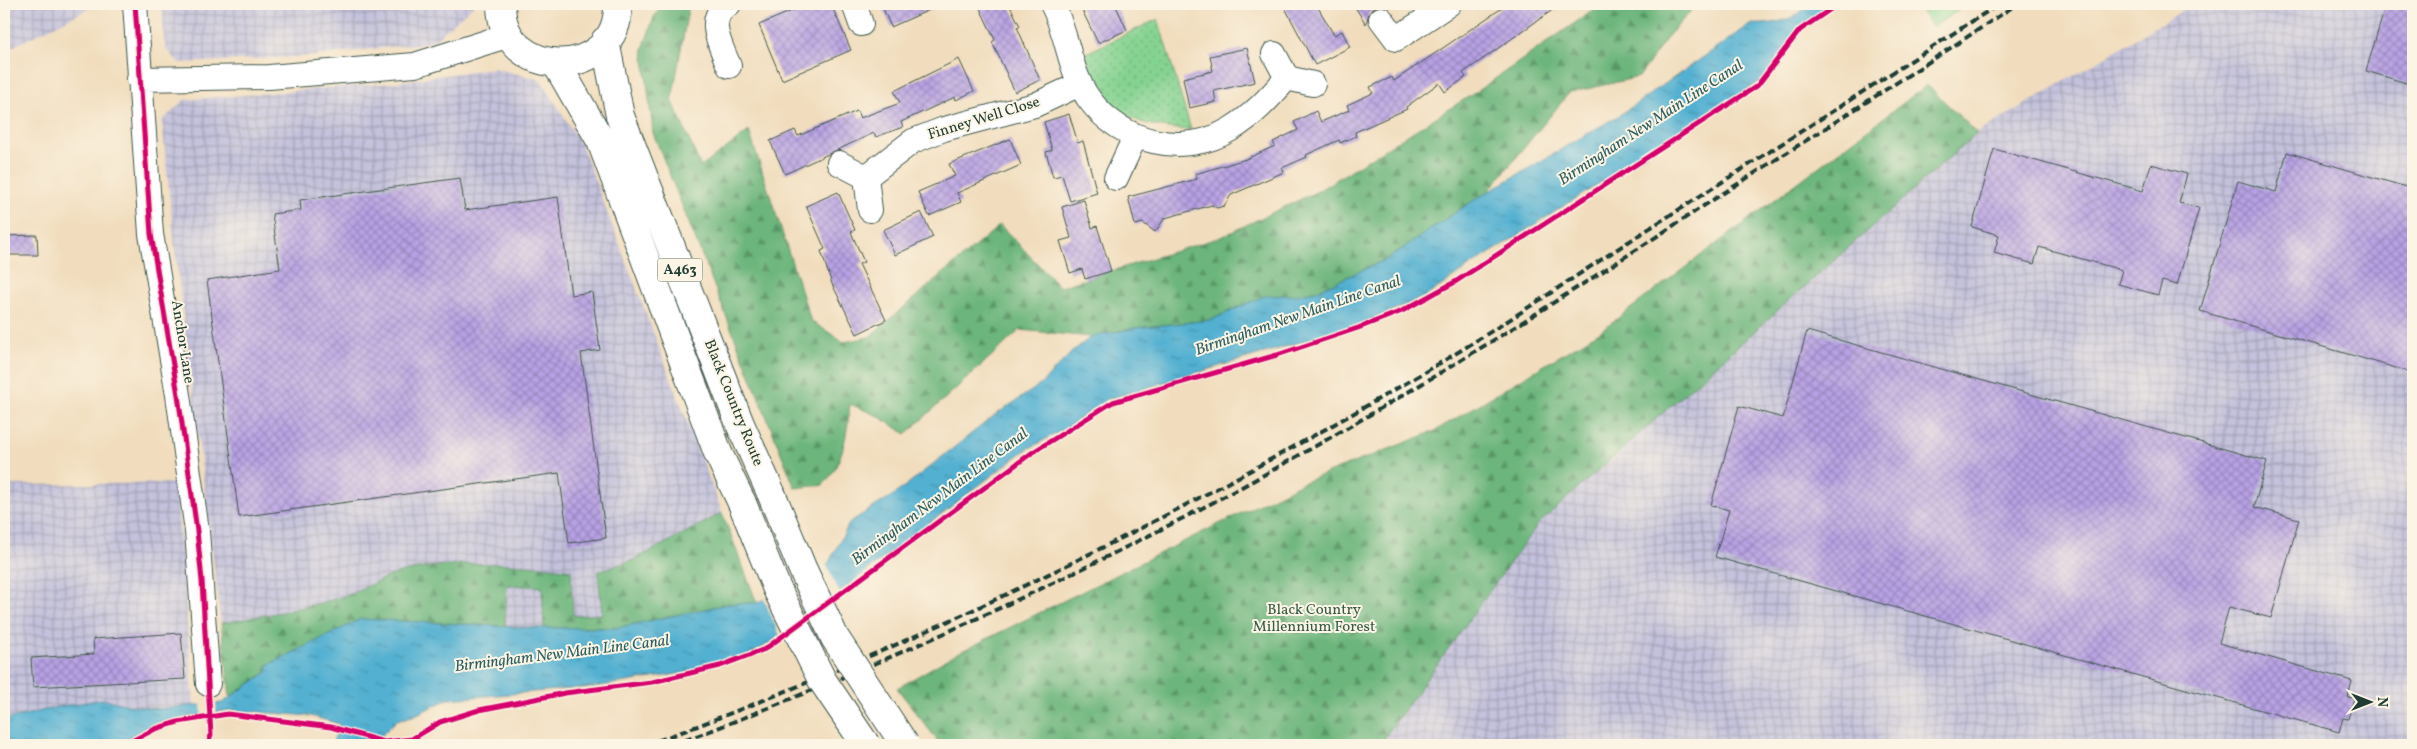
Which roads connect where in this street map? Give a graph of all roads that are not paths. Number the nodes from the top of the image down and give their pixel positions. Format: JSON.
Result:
{"nodes":[{"id":1,"x":135,"y":4,"type":"edge"},
{"id":2,"x":500,"y":4,"type":"edge"},
{"id":3,"x":729,"y":4,"type":"edge"},
{"id":4,"x":1052,"y":4,"type":"edge"},
{"id":5,"x":1448,"y":4,"type":"edge"},
{"id":6,"x":620,"y":6,"type":"edge"},
{"id":7,"x":1381,"y":19,"type":"dead end"},
{"id":8,"x":509,"y":35,"type":"junction"},
{"id":9,"x":605,"y":41,"type":"junction"},
{"id":10,"x":1274,"y":54,"type":"dead end"},
{"id":11,"x":556,"y":63,"type":"junction"},
{"id":12,"x":729,"y":66,"type":"dead end"},
{"id":13,"x":1287,"y":78,"type":"junction"},
{"id":14,"x":139,"y":79,"type":"junction"},
{"id":15,"x":1080,"y":84,"type":"junction"},
{"id":16,"x":1313,"y":84,"type":"dead end"},
{"id":17,"x":1135,"y":137,"type":"junction"},
{"id":18,"x":839,"y":163,"type":"dead end"},
{"id":19,"x":866,"y":177,"type":"junction"},
{"id":20,"x":1116,"y":178,"type":"dead end"},
{"id":21,"x":870,"y":210,"type":"dead end"},
{"id":22,"x":208,"y":684,"type":"dead end"},
{"id":23,"x":866,"y":745,"type":"edge"},
{"id":24,"x":905,"y":745,"type":"edge"}],
"edges":[{"from":1,"to":14,"type":"street","name":"Anchor Lane"},
{"from":2,"to":8,"type":"highway"},
{"from":3,"to":12,"type":"street"},
{"from":4,"to":15,"type":"street"},
{"from":5,"to":7,"type":"street"},
{"from":6,"to":9,"type":"highway"},
{"from":8,"to":11,"type":"highway"},
{"from":8,"to":14,"type":"street"},
{"from":9,"to":11,"type":"highway"},
{"from":9,"to":24,"type":"highway","name":"Black Country Route","number":"A463","bridge":true},
{"from":10,"to":13,"type":"street"},
{"from":11,"to":23,"type":"highway","name":"Black Country Route","number":"A463","bridge":true},
{"from":13,"to":16,"type":"street"},
{"from":13,"to":17,"type":"street"},
{"from":14,"to":22,"type":"street","name":"Anchor Lane"},
{"from":15,"to":17,"type":"street"},
{"from":15,"to":19,"type":"street","name":"Finney Well Close"},
{"from":17,"to":20,"type":"street"},
{"from":18,"to":19,"type":"street"},
{"from":19,"to":21,"type":"street"}]}
